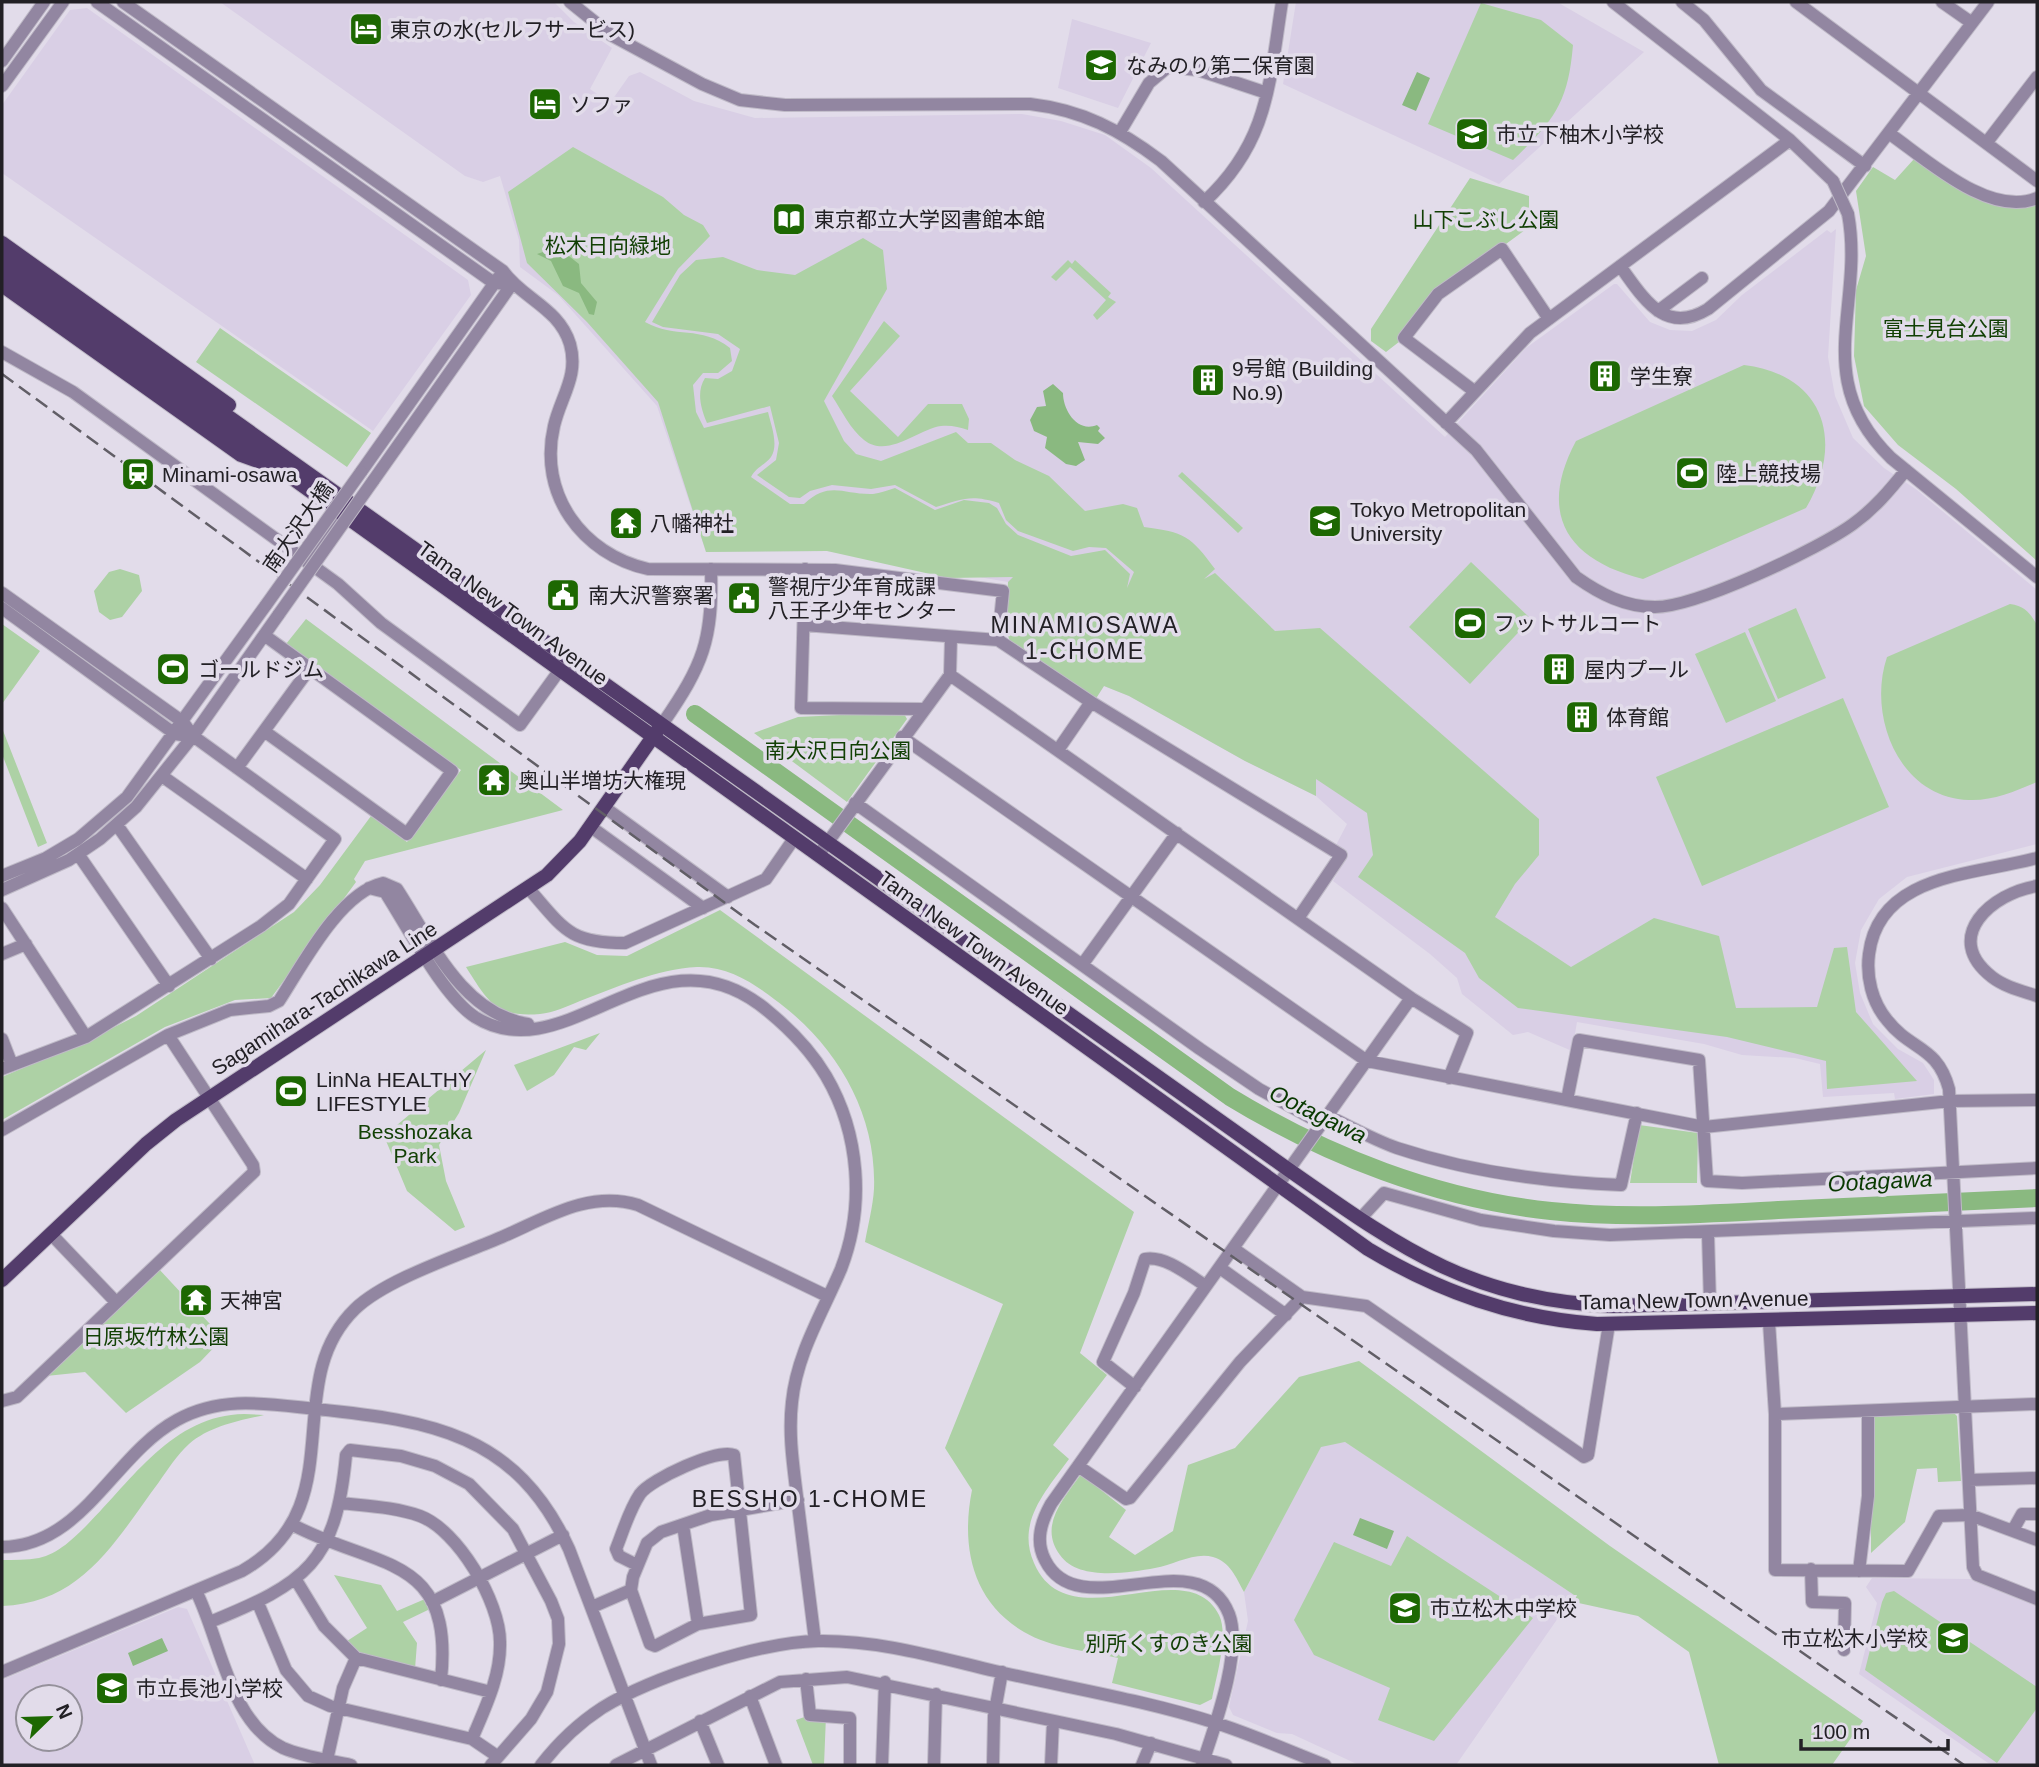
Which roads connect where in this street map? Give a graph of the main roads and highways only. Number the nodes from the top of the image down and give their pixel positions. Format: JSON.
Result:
{"nodes":[{"id":1,"x":2,"y":243,"type":"edge"},
{"id":2,"x":2,"y":256,"type":"edge"},
{"id":3,"x":2,"y":270,"type":"edge"},
{"id":4,"x":2,"y":285,"type":"edge"},
{"id":5,"x":281,"y":452,"type":"junction"},
{"id":6,"x":272,"y":466,"type":"junction"},
{"id":7,"x":663,"y":723,"type":"junction"},
{"id":8,"x":652,"y":738,"type":"junction"},
{"id":9,"x":2,"y":1280,"type":"edge"},
{"id":10,"x":2037,"y":1294,"type":"edge"},
{"id":11,"x":2037,"y":1313,"type":"edge"}],
"edges":[{"from":1,"to":5,"type":"main road"},
{"from":2,"to":5,"type":"main road","name":"Tama New Town Avenue"},
{"from":3,"to":6,"type":"main road","name":"Tama New Town Avenue"},
{"from":4,"to":6,"type":"main road"},
{"from":5,"to":7,"type":"main road","name":"Tama New Town Avenue"},
{"from":6,"to":8,"type":"main road","name":"Tama New Town Avenue"},
{"from":7,"to":8,"type":"main road","name":"Sagamihara-Tachikawa Line"},
{"from":7,"to":10,"type":"main road","name":"Tama New Town Avenue"},
{"from":8,"to":9,"type":"main road","name":"Sagamihara-Tachikawa Line"},
{"from":8,"to":11,"type":"main road","name":"Tama New Town Avenue"}]}
